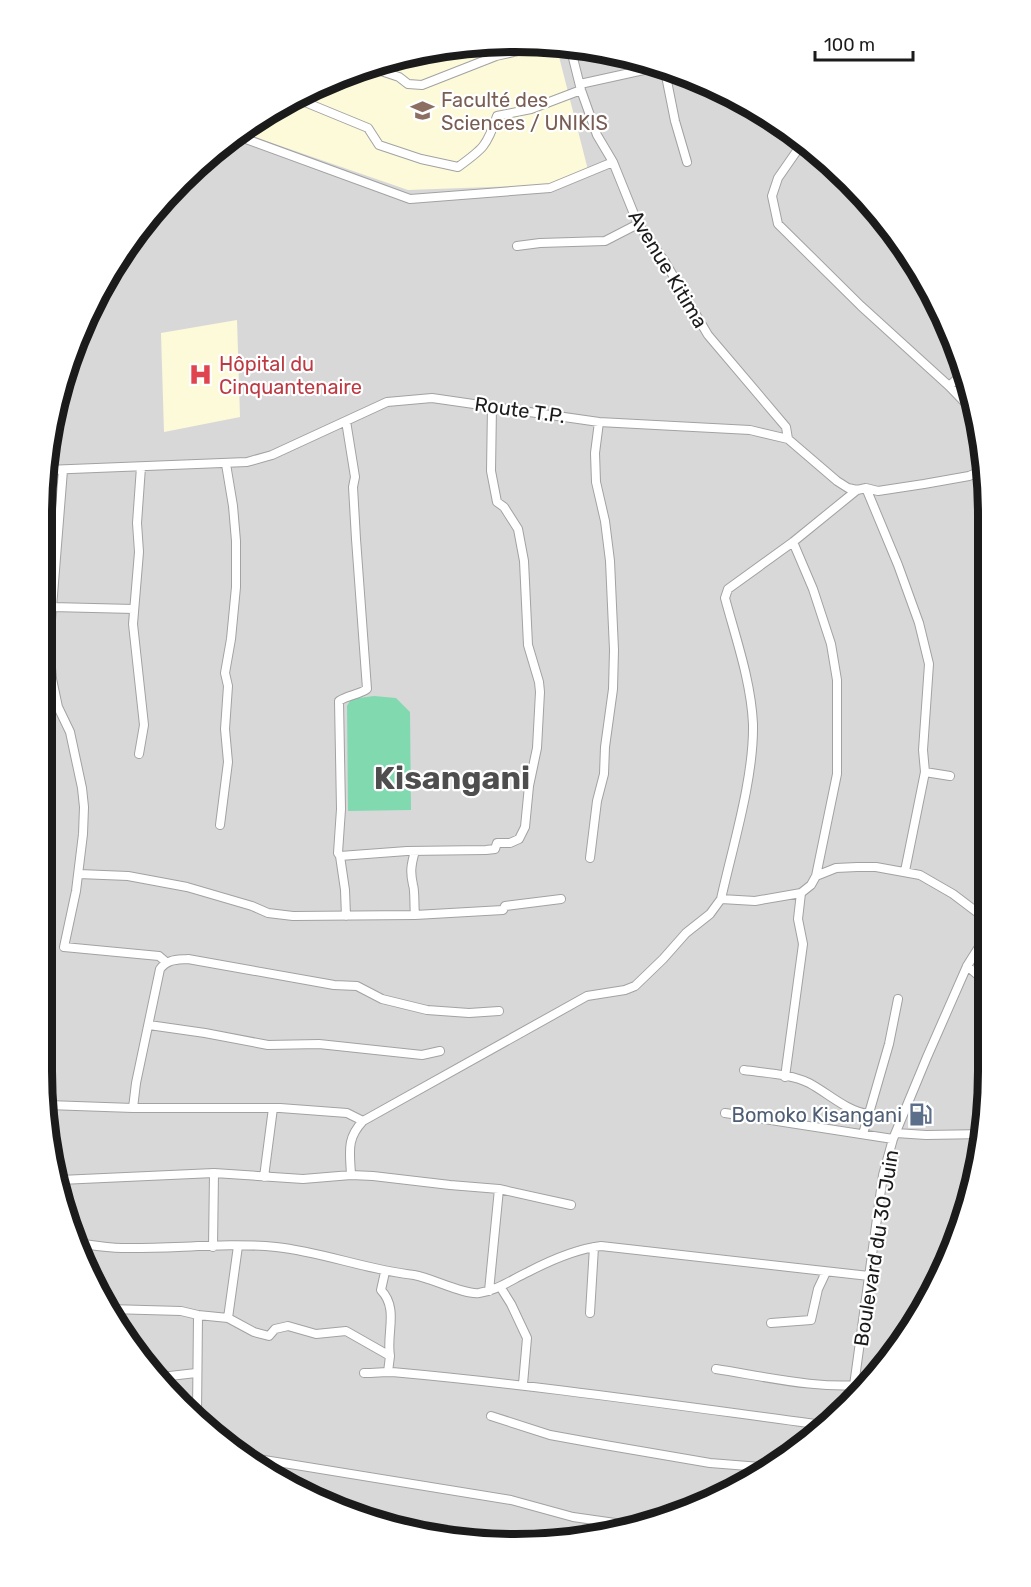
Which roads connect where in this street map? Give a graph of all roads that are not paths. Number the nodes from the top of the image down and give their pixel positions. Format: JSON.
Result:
{"nodes":[{"id":1,"x":513,"y":52,"type":"edge"},
{"id":2,"x":573,"y":56,"type":"edge"},
{"id":3,"x":644,"y":71,"type":"edge"},
{"id":4,"x":384,"y":72,"type":"edge"},
{"id":5,"x":666,"y":78,"type":"edge"},
{"id":6,"x":581,"y":87,"type":"junction"},
{"id":7,"x":306,"y":103,"type":"edge"},
{"id":8,"x":246,"y":139,"type":"edge"},
{"id":9,"x":798,"y":149,"type":"edge"},
{"id":10,"x":613,"y":162,"type":"junction"},
{"id":11,"x":687,"y":162,"type":"dead end"},
{"id":12,"x":638,"y":224,"type":"junction"},
{"id":13,"x":517,"y":246,"type":"dead end"},
{"id":14,"x":958,"y":379,"type":"edge"},
{"id":15,"x":949,"y":386,"type":"junction"},
{"id":16,"x":965,"y":403,"type":"edge"},
{"id":17,"x":492,"y":406,"type":"junction"},
{"id":18,"x":346,"y":421,"type":"junction"},
{"id":19,"x":599,"y":422,"type":"junction"},
{"id":20,"x":788,"y":439,"type":"junction"},
{"id":21,"x":226,"y":464,"type":"junction"},
{"id":22,"x":141,"y":467,"type":"junction"},
{"id":23,"x":54,"y":470,"type":"edge"},
{"id":24,"x":63,"y":470,"type":"junction"},
{"id":25,"x":977,"y":473,"type":"edge"},
{"id":26,"x":861,"y":489,"type":"junction"},
{"id":27,"x":793,"y":542,"type":"junction"},
{"id":28,"x":52,"y":607,"type":"joint"},
{"id":29,"x":134,"y":609,"type":"junction"},
{"id":30,"x":52,"y":679,"type":"edge"},
{"id":31,"x":139,"y":754,"type":"dead end"},
{"id":32,"x":925,"y":772,"type":"junction"},
{"id":33,"x":950,"y":776,"type":"dead end"},
{"id":34,"x":220,"y":825,"type":"dead end"},
{"id":35,"x":415,"y":851,"type":"junction"},
{"id":36,"x":340,"y":856,"type":"junction"},
{"id":37,"x":590,"y":858,"type":"dead end"},
{"id":38,"x":904,"y":872,"type":"junction"},
{"id":39,"x":79,"y":873,"type":"junction"},
{"id":40,"x":816,"y":876,"type":"junction"},
{"id":41,"x":801,"y":893,"type":"junction"},
{"id":42,"x":561,"y":899,"type":"dead end"},
{"id":43,"x":720,"y":899,"type":"junction"},
{"id":44,"x":978,"y":913,"type":"edge"},
{"id":45,"x":415,"y":915,"type":"junction"},
{"id":46,"x":346,"y":916,"type":"junction"},
{"id":47,"x":978,"y":949,"type":"edge"},
{"id":48,"x":166,"y":962,"type":"junction"},
{"id":49,"x":967,"y":966,"type":"junction"},
{"id":50,"x":978,"y":975,"type":"edge"},
{"id":51,"x":898,"y":999,"type":"dead end"},
{"id":52,"x":499,"y":1011,"type":"dead end"},
{"id":53,"x":149,"y":1025,"type":"junction"},
{"id":54,"x":440,"y":1051,"type":"dead end"},
{"id":55,"x":744,"y":1070,"type":"dead end"},
{"id":56,"x":785,"y":1077,"type":"junction"},
{"id":57,"x":53,"y":1105,"type":"edge"},
{"id":58,"x":133,"y":1108,"type":"junction"},
{"id":59,"x":273,"y":1108,"type":"junction"},
{"id":60,"x":725,"y":1113,"type":"dead end"},
{"id":61,"x":868,"y":1114,"type":"junction"},
{"id":62,"x":363,"y":1121,"type":"junction"},
{"id":63,"x":864,"y":1134,"type":"junction"},
{"id":64,"x":975,"y":1134,"type":"edge"},
{"id":65,"x":895,"y":1136,"type":"junction"},
{"id":66,"x":214,"y":1173,"type":"junction"},
{"id":67,"x":351,"y":1175,"type":"junction"},
{"id":68,"x":264,"y":1178,"type":"junction"},
{"id":69,"x":65,"y":1180,"type":"edge"},
{"id":70,"x":499,"y":1189,"type":"junction"},
{"id":71,"x":571,"y":1205,"type":"dead end"},
{"id":72,"x":86,"y":1244,"type":"edge"},
{"id":73,"x":238,"y":1246,"type":"junction"},
{"id":74,"x":213,"y":1247,"type":"junction"},
{"id":75,"x":594,"y":1247,"type":"junction"},
{"id":76,"x":385,"y":1272,"type":"junction"},
{"id":77,"x":826,"y":1272,"type":"junction"},
{"id":78,"x":869,"y":1276,"type":"junction"},
{"id":79,"x":501,"y":1288,"type":"junction"},
{"id":80,"x":489,"y":1291,"type":"junction"},
{"id":81,"x":119,"y":1309,"type":"edge"},
{"id":82,"x":590,"y":1313,"type":"dead end"},
{"id":83,"x":198,"y":1316,"type":"junction"},
{"id":84,"x":228,"y":1318,"type":"junction"},
{"id":85,"x":771,"y":1323,"type":"dead end"},
{"id":86,"x":390,"y":1356,"type":"junction"},
{"id":87,"x":716,"y":1369,"type":"dead end"},
{"id":88,"x":388,"y":1372,"type":"junction"},
{"id":89,"x":196,"y":1373,"type":"junction"},
{"id":90,"x":364,"y":1373,"type":"dead end"},
{"id":91,"x":167,"y":1376,"type":"edge"},
{"id":92,"x":523,"y":1384,"type":"junction"},
{"id":93,"x":855,"y":1386,"type":"joint"},
{"id":94,"x":197,"y":1407,"type":"edge"},
{"id":95,"x":491,"y":1416,"type":"dead end"},
{"id":96,"x":816,"y":1424,"type":"edge"},
{"id":97,"x":265,"y":1460,"type":"edge"},
{"id":98,"x":756,"y":1467,"type":"edge"},
{"id":99,"x":617,"y":1523,"type":"edge"}],
"edges":[{"from":1,"to":4,"type":"street"},
{"from":2,"to":6,"type":"street","name":"Avenue Kitima"},
{"from":3,"to":6,"type":"street"},
{"from":5,"to":11,"type":"street"},
{"from":6,"to":7,"type":"street"},
{"from":6,"to":10,"type":"street","name":"Avenue Kitima"},
{"from":8,"to":10,"type":"street"},
{"from":9,"to":15,"type":"street"},
{"from":10,"to":12,"type":"street","name":"Avenue Kitima"},
{"from":12,"to":13,"type":"street"},
{"from":12,"to":20,"type":"street","name":"Avenue Kitima"},
{"from":14,"to":15,"type":"street"},
{"from":15,"to":16,"type":"street"},
{"from":17,"to":18,"type":"street","name":"Route T.P."},
{"from":17,"to":19,"type":"street","name":"Route T.P."},
{"from":17,"to":35,"type":"street"},
{"from":18,"to":21,"type":"street","name":"Route T.P."},
{"from":18,"to":36,"type":"street"},
{"from":19,"to":20,"type":"street","name":"Route T.P."},
{"from":19,"to":37,"type":"street"},
{"from":20,"to":26,"type":"street","name":"Route T.P."},
{"from":21,"to":22,"type":"street","name":"Route T.P."},
{"from":21,"to":34,"type":"street"},
{"from":22,"to":24,"type":"street","name":"Route T.P."},
{"from":22,"to":29,"type":"street"},
{"from":23,"to":24,"type":"street","name":"Route T.P."},
{"from":24,"to":28,"type":"street"},
{"from":25,"to":26,"type":"street","name":"Route T.P."},
{"from":26,"to":27,"type":"street"},
{"from":26,"to":32,"type":"street"},
{"from":27,"to":40,"type":"street"},
{"from":27,"to":43,"type":"street"},
{"from":28,"to":29,"type":"street"},
{"from":29,"to":31,"type":"street"},
{"from":30,"to":39,"type":"street"},
{"from":32,"to":33,"type":"street"},
{"from":32,"to":38,"type":"street"},
{"from":35,"to":36,"type":"street"},
{"from":35,"to":45,"type":"street"},
{"from":36,"to":46,"type":"street"},
{"from":38,"to":40,"type":"street"},
{"from":38,"to":44,"type":"street"},
{"from":39,"to":46,"type":"street"},
{"from":39,"to":48,"type":"street"},
{"from":40,"to":41,"type":"street"},
{"from":41,"to":43,"type":"street"},
{"from":41,"to":56,"type":"street"},
{"from":42,"to":45,"type":"street"},
{"from":43,"to":62,"type":"street"},
{"from":45,"to":46,"type":"street"},
{"from":47,"to":49,"type":"street","name":"Boulevard du 30 Juin"},
{"from":48,"to":52,"type":"street"},
{"from":48,"to":53,"type":"street"},
{"from":49,"to":50,"type":"street"},
{"from":49,"to":65,"type":"street","name":"Boulevard du 30 Juin"},
{"from":51,"to":61,"type":"street"},
{"from":53,"to":54,"type":"street"},
{"from":53,"to":58,"type":"street"},
{"from":55,"to":56,"type":"street"},
{"from":56,"to":61,"type":"street"},
{"from":57,"to":58,"type":"street"},
{"from":58,"to":59,"type":"street"},
{"from":59,"to":62,"type":"street"},
{"from":59,"to":68,"type":"street"},
{"from":60,"to":63,"type":"street"},
{"from":61,"to":63,"type":"street"},
{"from":62,"to":67,"type":"street"},
{"from":63,"to":65,"type":"street"},
{"from":64,"to":65,"type":"street"},
{"from":65,"to":78,"type":"street","name":"Boulevard du 30 Juin"},
{"from":66,"to":68,"type":"street"},
{"from":66,"to":69,"type":"street"},
{"from":66,"to":74,"type":"street"},
{"from":67,"to":68,"type":"street"},
{"from":67,"to":70,"type":"street"},
{"from":70,"to":71,"type":"street"},
{"from":70,"to":80,"type":"street"},
{"from":72,"to":74,"type":"street"},
{"from":73,"to":74,"type":"street"},
{"from":73,"to":76,"type":"street"},
{"from":73,"to":84,"type":"street"},
{"from":75,"to":77,"type":"street"},
{"from":75,"to":79,"type":"street"},
{"from":75,"to":82,"type":"street"},
{"from":76,"to":80,"type":"street"},
{"from":76,"to":86,"type":"street"},
{"from":77,"to":78,"type":"street"},
{"from":77,"to":85,"type":"street"},
{"from":78,"to":93,"type":"street","name":"Boulevard du 30 Juin"},
{"from":79,"to":80,"type":"street"},
{"from":79,"to":92,"type":"street"},
{"from":81,"to":83,"type":"street"},
{"from":83,"to":84,"type":"street"},
{"from":83,"to":89,"type":"street"},
{"from":84,"to":86,"type":"street"},
{"from":86,"to":88,"type":"street"},
{"from":87,"to":93,"type":"street"},
{"from":88,"to":90,"type":"street"},
{"from":88,"to":92,"type":"street"},
{"from":89,"to":91,"type":"street"},
{"from":89,"to":94,"type":"street"},
{"from":92,"to":96,"type":"street"},
{"from":95,"to":98,"type":"street"},
{"from":97,"to":99,"type":"street"}]}
